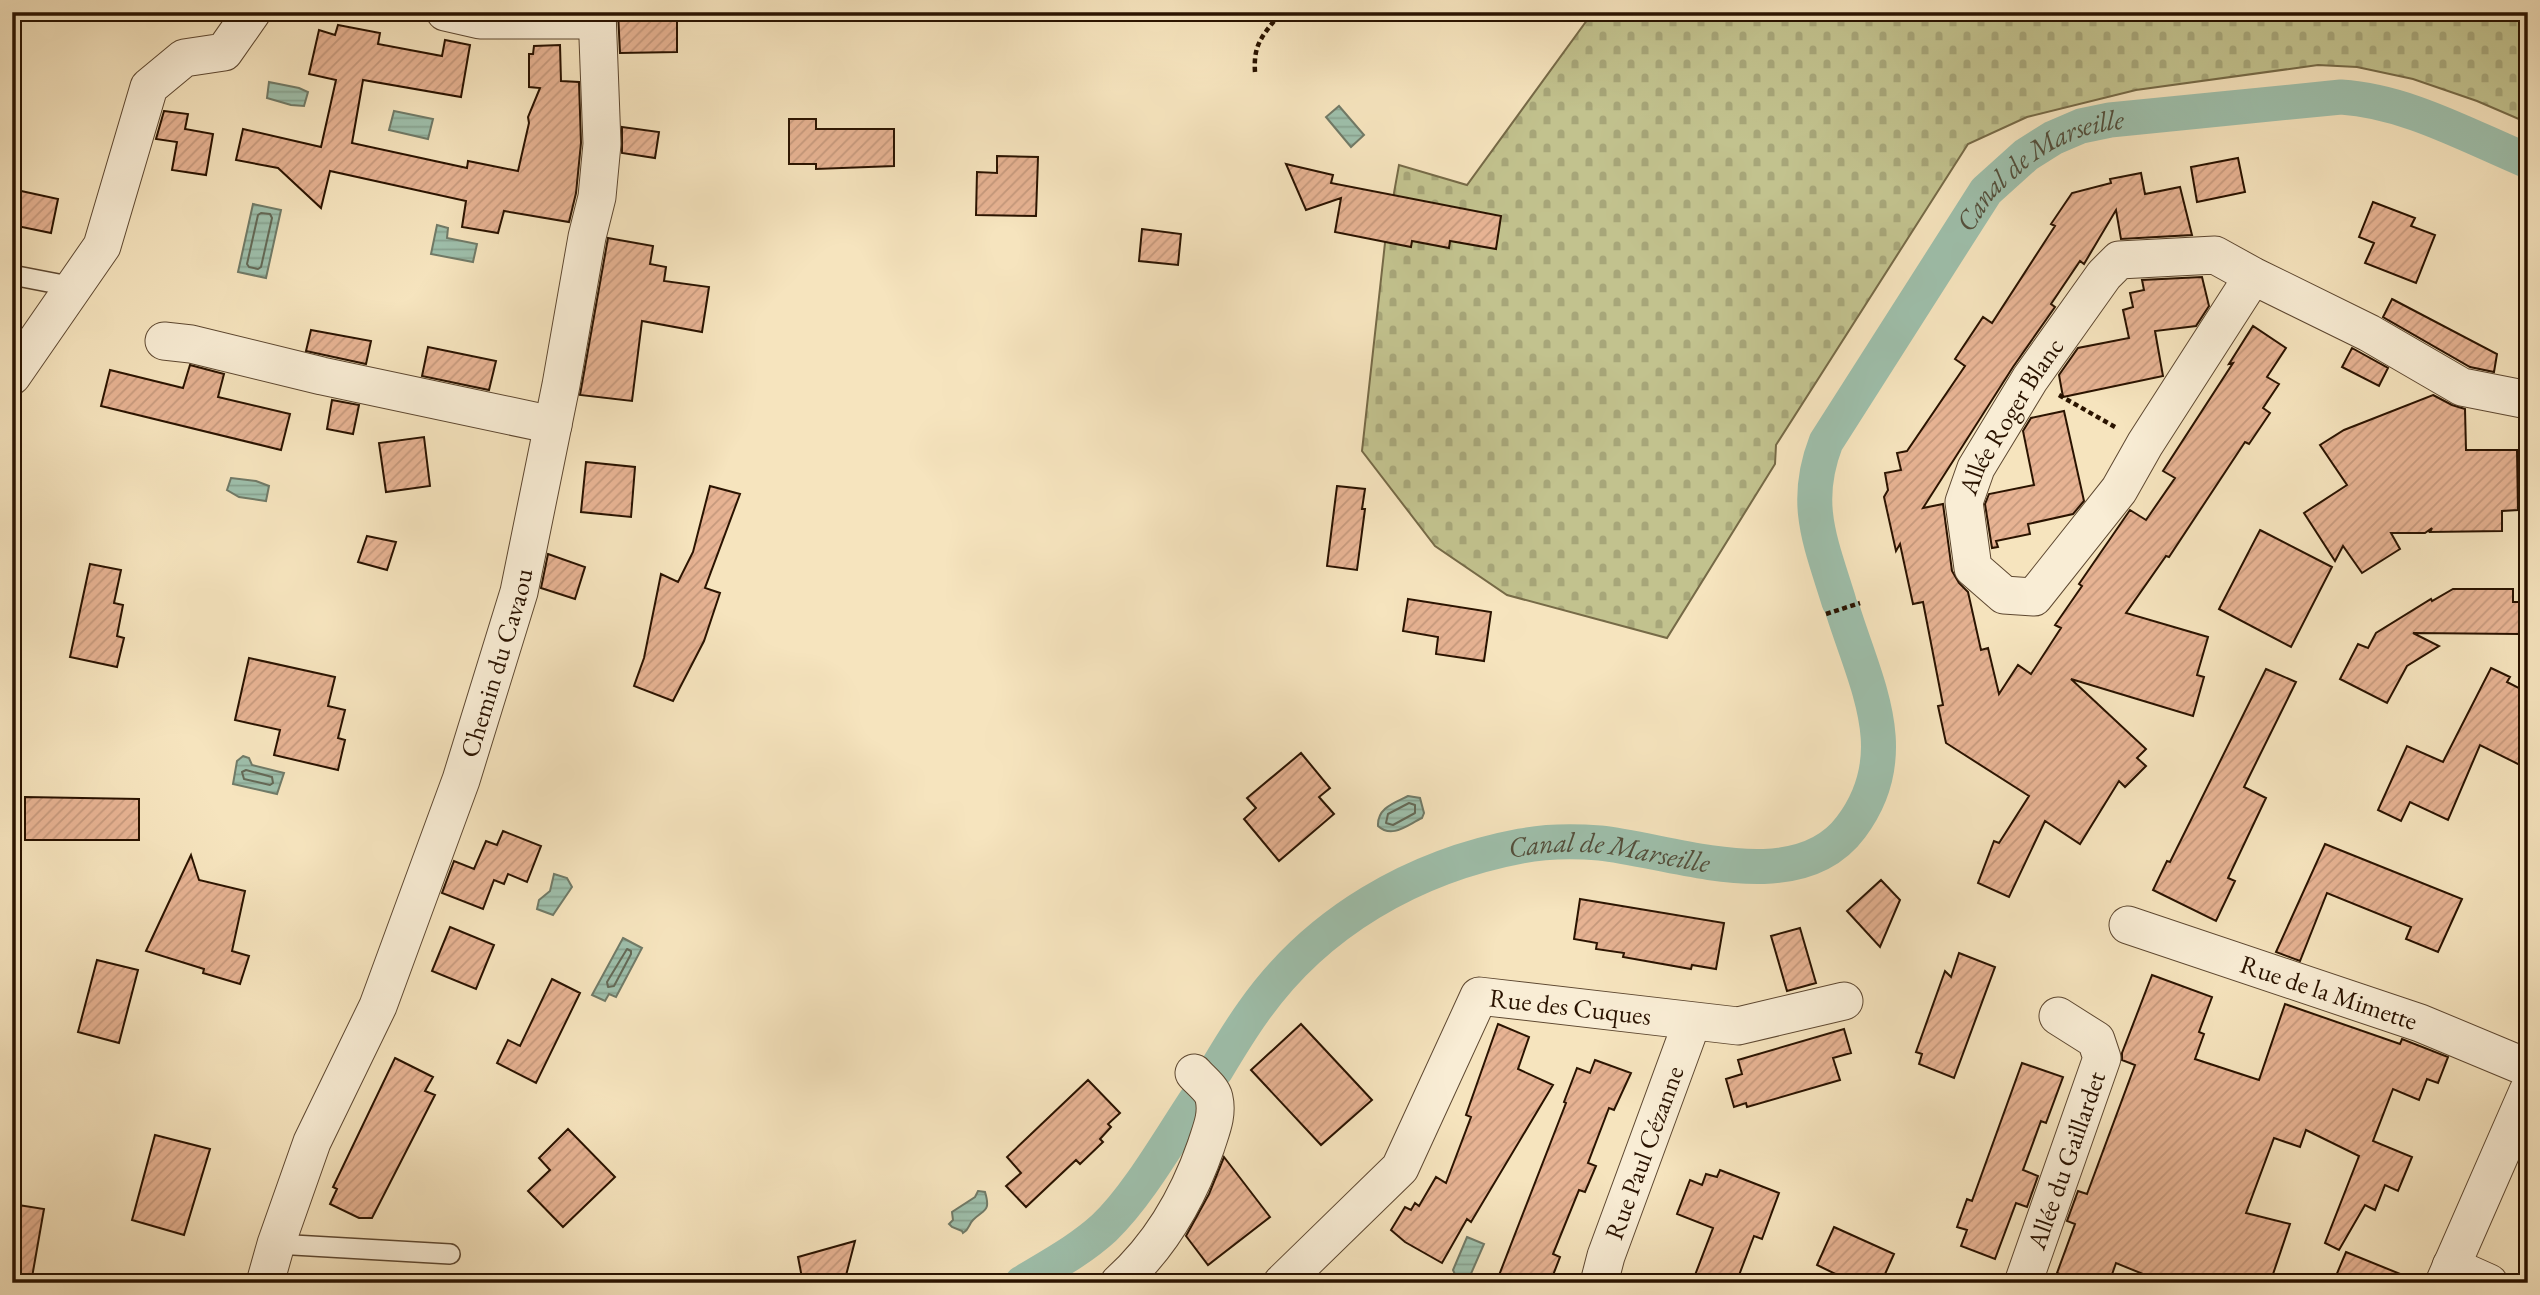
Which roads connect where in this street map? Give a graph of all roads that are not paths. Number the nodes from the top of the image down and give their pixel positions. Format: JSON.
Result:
{"nodes":[{"id":1,"x":252,"y":12,"type":"edge"},
{"id":2,"x":445,"y":12,"type":"edge"},
{"id":3,"x":597,"y":16,"type":"edge"},
{"id":4,"x":12,"y":275,"type":"edge"},
{"id":5,"x":2253,"y":276,"type":"junction"},
{"id":6,"x":74,"y":287,"type":"junction"},
{"id":7,"x":164,"y":341,"type":"dead end"},
{"id":8,"x":12,"y":376,"type":"edge"},
{"id":9,"x":2528,"y":400,"type":"edge"},
{"id":10,"x":553,"y":425,"type":"junction"},
{"id":11,"x":2128,"y":925,"type":"dead end"},
{"id":12,"x":1844,"y":1001,"type":"dead end"},
{"id":13,"x":2058,"y":1016,"type":"dead end"},
{"id":14,"x":1692,"y":1022,"type":"junction"},
{"id":15,"x":2528,"y":1068,"type":"edge"},
{"id":16,"x":1204,"y":1084,"type":"dead end"},
{"id":17,"x":2528,"y":1091,"type":"edge"},
{"id":18,"x":276,"y":1244,"type":"junction"},
{"id":19,"x":450,"y":1254,"type":"dead end"},
{"id":20,"x":2448,"y":1275,"type":"edge"},
{"id":21,"x":265,"y":1283,"type":"edge"},
{"id":22,"x":1119,"y":1283,"type":"edge"},
{"id":23,"x":1282,"y":1283,"type":"edge"},
{"id":24,"x":1599,"y":1283,"type":"edge"},
{"id":25,"x":2023,"y":1283,"type":"edge"},
{"id":26,"x":2489,"y":1283,"type":"edge"}],
"edges":[{"from":1,"to":6,"type":"street"},
{"from":2,"to":3,"type":"street"},
{"from":3,"to":10,"type":"street","name":"Chemin du Cavaou"},
{"from":4,"to":6,"type":"lane"},
{"from":5,"to":5,"type":"street","name":"Allée Roger Blanc"},
{"from":5,"to":9,"type":"street","name":"Allée Roger Blanc"},
{"from":6,"to":8,"type":"street"},
{"from":7,"to":10,"type":"street"},
{"from":10,"to":18,"type":"street","name":"Chemin du Cavaou"},
{"from":11,"to":15,"type":"street","name":"Rue de la Mimette"},
{"from":12,"to":14,"type":"street","name":"Rue des Cuques"},
{"from":13,"to":25,"type":"street","name":"Allée du Gaillardet"},
{"from":14,"to":23,"type":"street","name":"Rue des Cuques"},
{"from":14,"to":24,"type":"street","name":"Rue Paul Cézanne"},
{"from":16,"to":22,"type":"street"},
{"from":17,"to":20,"type":"street"},
{"from":18,"to":19,"type":"lane"},
{"from":18,"to":21,"type":"street","name":"Chemin du Cavaou"},
{"from":20,"to":26,"type":"street"}]}
